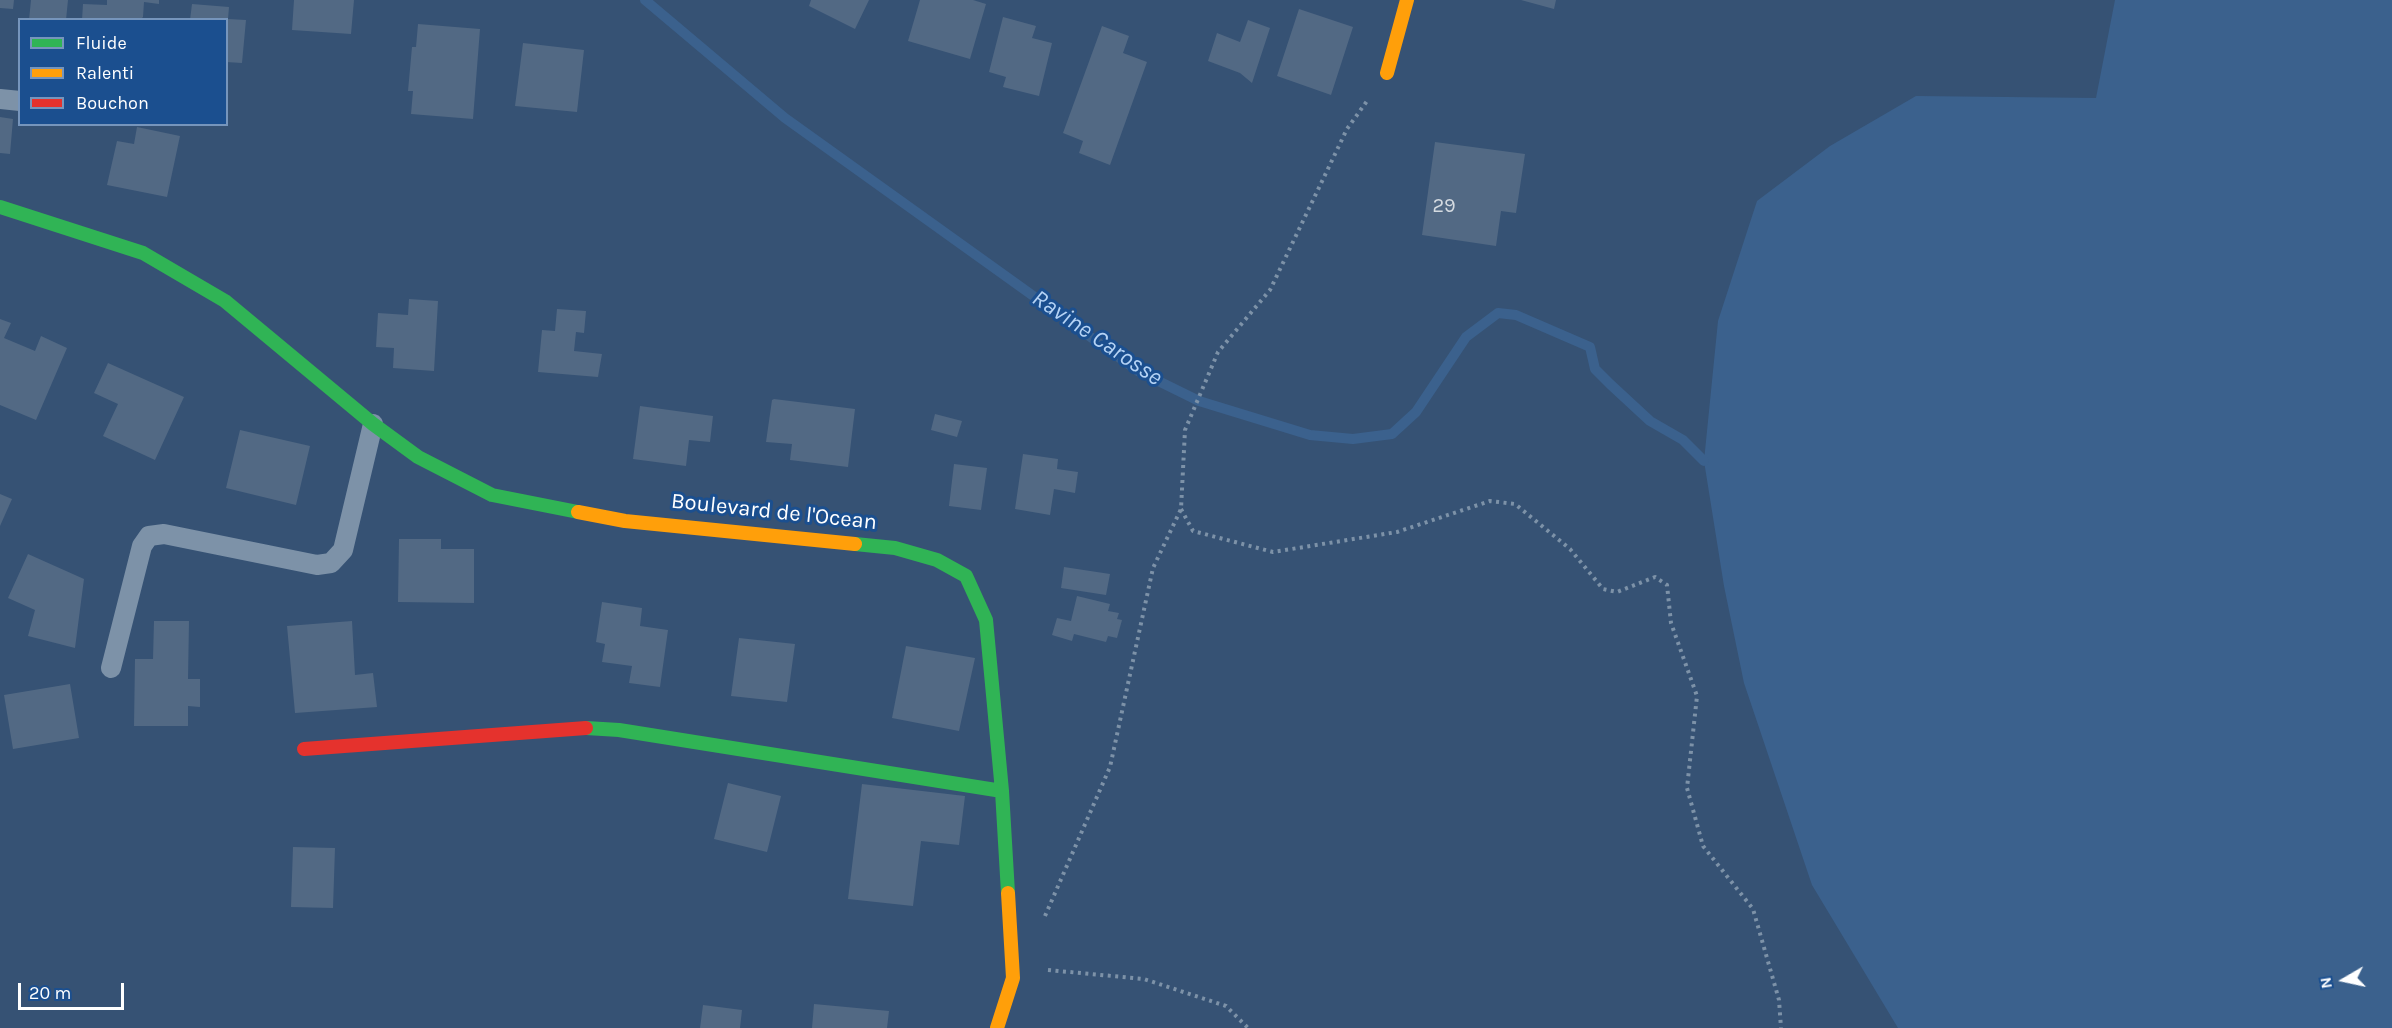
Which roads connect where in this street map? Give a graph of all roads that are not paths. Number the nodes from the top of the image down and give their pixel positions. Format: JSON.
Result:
{"nodes":[{"id":1,"x":1407,"y":0,"type":"edge"},
{"id":2,"x":1387,"y":74,"type":"road end"},
{"id":3,"x":0,"y":99,"type":"edge"},
{"id":4,"x":18,"y":101,"type":"edge"},
{"id":5,"x":1,"y":209,"type":"edge"},
{"id":6,"x":373,"y":424,"type":"junction"},
{"id":7,"x":111,"y":668,"type":"dead end"},
{"id":8,"x":304,"y":749,"type":"dead end"},
{"id":9,"x":1002,"y":790,"type":"junction"},
{"id":10,"x":997,"y":1028,"type":"edge"}],
"edges":[{"from":1,"to":2,"type":"street"},
{"from":3,"to":4,"type":"lane"},
{"from":5,"to":6,"type":"street","name":"Boulevard de l'Ocean"},
{"from":6,"to":7,"type":"lane"},
{"from":6,"to":9,"type":"street","name":"Boulevard de l'Ocean"},
{"from":8,"to":9,"type":"street"},
{"from":9,"to":10,"type":"street","name":"Boulevard de l'Ocean"}]}
